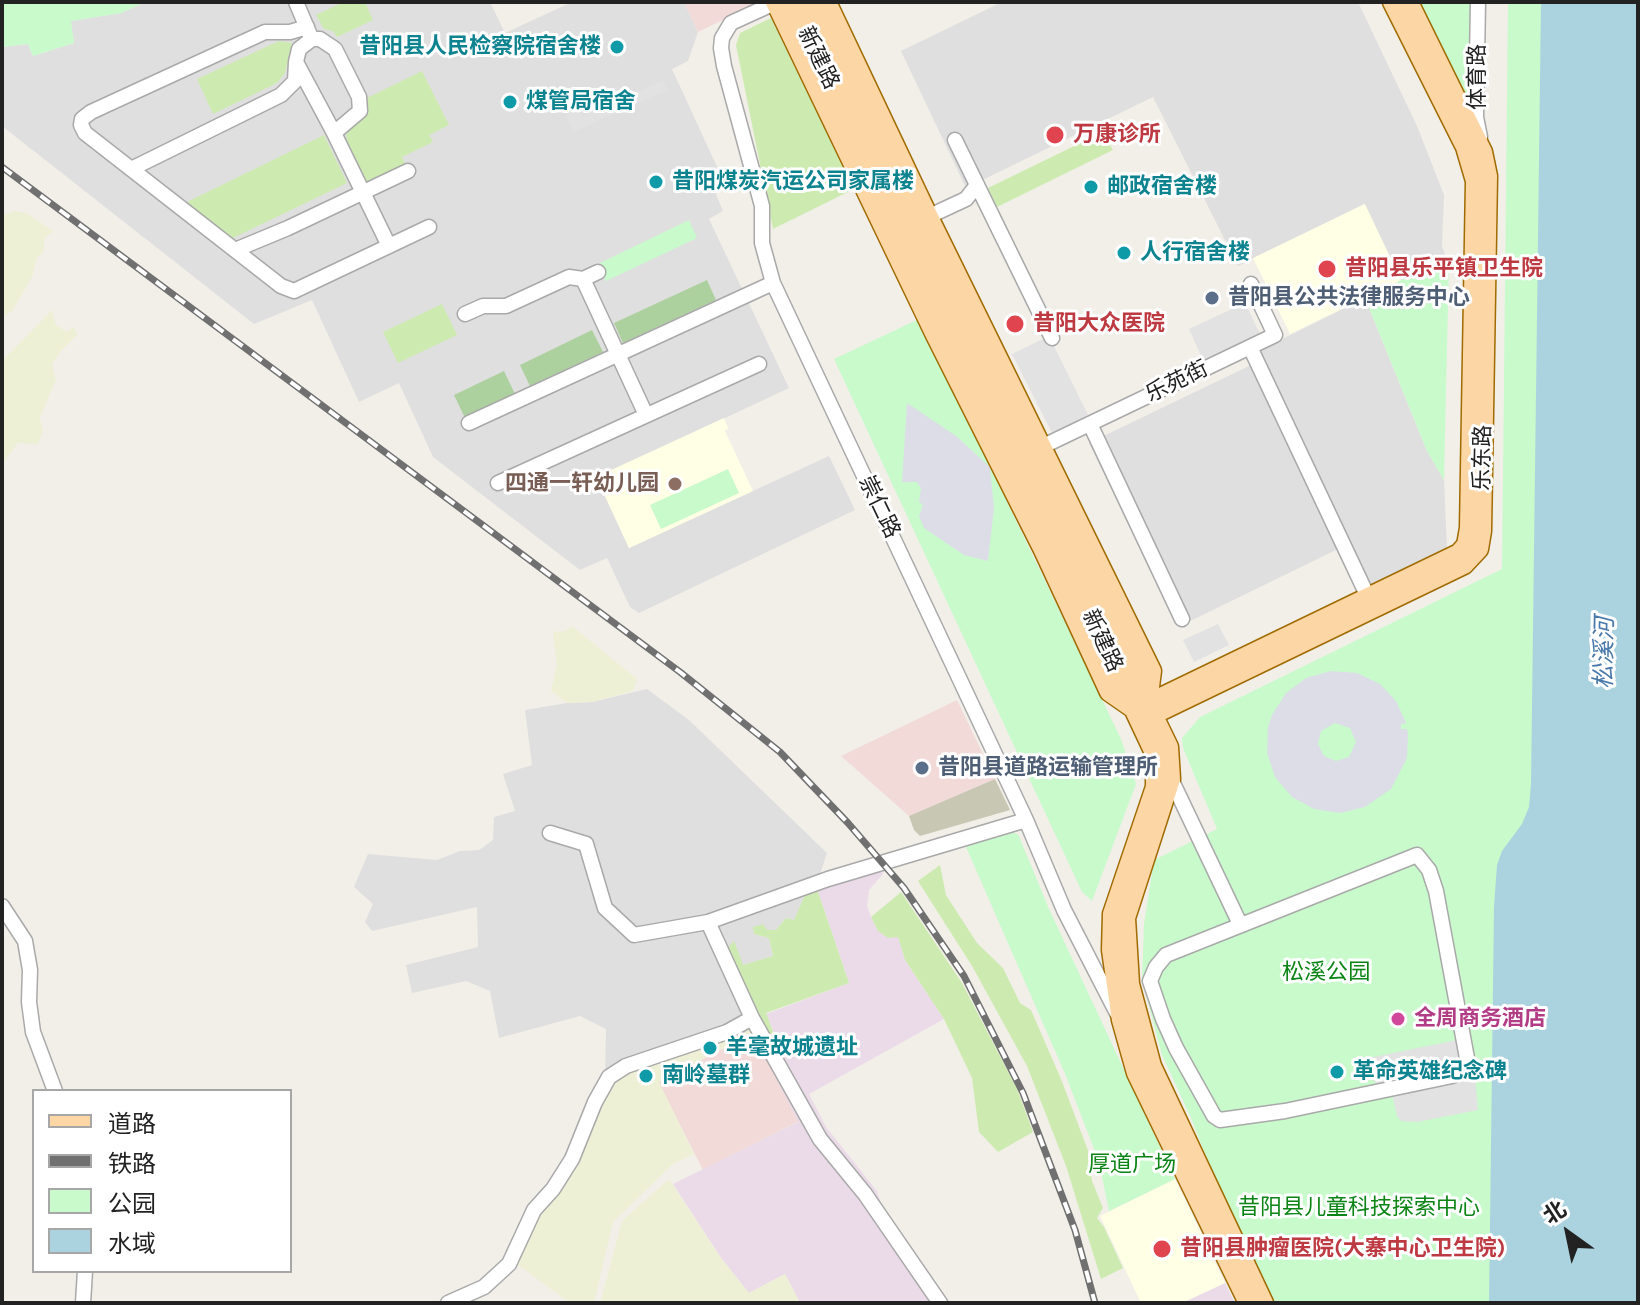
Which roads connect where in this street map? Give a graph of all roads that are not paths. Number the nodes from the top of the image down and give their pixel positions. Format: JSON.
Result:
{"nodes":[{"id":1,"x":296,"y":2,"type":"edge"},
{"id":2,"x":776,"y":2,"type":"edge"},
{"id":3,"x":791,"y":2,"type":"edge"},
{"id":4,"x":809,"y":2,"type":"edge"},
{"id":5,"x":827,"y":2,"type":"edge"},
{"id":6,"x":1392,"y":2,"type":"edge"},
{"id":7,"x":1409,"y":2,"type":"edge"},
{"id":8,"x":1478,"y":2,"type":"edge"},
{"id":9,"x":309,"y":33,"type":"junction"},
{"id":10,"x":296,"y":62,"type":"junction"},
{"id":11,"x":334,"y":133,"type":"junction"},
{"id":12,"x":955,"y":140,"type":"dead end"},
{"id":13,"x":1483,"y":152,"type":"junction"},
{"id":14,"x":131,"y":169,"type":"junction"},
{"id":15,"x":408,"y":171,"type":"dead end"},
{"id":16,"x":977,"y":185,"type":"junction"},
{"id":17,"x":363,"y":193,"type":"junction"},
{"id":18,"x":922,"y":220,"type":"junction"},
{"id":19,"x":429,"y":227,"type":"dead end"},
{"id":20,"x":389,"y":246,"type":"junction"},
{"id":21,"x":235,"y":250,"type":"junction"},
{"id":22,"x":598,"y":272,"type":"dead end"},
{"id":23,"x":583,"y":279,"type":"junction"},
{"id":24,"x":773,"y":283,"type":"junction"},
{"id":25,"x":1251,"y":284,"type":"dead end"},
{"id":26,"x":465,"y":314,"type":"dead end"},
{"id":27,"x":1052,"y":338,"type":"dead end"},
{"id":28,"x":1250,"y":347,"type":"junction"},
{"id":29,"x":618,"y":355,"type":"junction"},
{"id":30,"x":759,"y":364,"type":"dead end"},
{"id":31,"x":646,"y":415,"type":"junction"},
{"id":32,"x":469,"y":423,"type":"dead end"},
{"id":33,"x":1090,"y":424,"type":"junction"},
{"id":34,"x":1035,"y":450,"type":"junction"},
{"id":35,"x":498,"y":483,"type":"dead end"},
{"id":36,"x":1368,"y":597,"type":"junction"},
{"id":37,"x":1182,"y":619,"type":"dead end"},
{"id":38,"x":1144,"y":712,"type":"junction"},
{"id":39,"x":1171,"y":779,"type":"junction"},
{"id":40,"x":1026,"y":820,"type":"junction"},
{"id":41,"x":550,"y":833,"type":"dead end"},
{"id":42,"x":2,"y":906,"type":"edge"},
{"id":43,"x":708,"y":922,"type":"junction"},
{"id":44,"x":1240,"y":924,"type":"junction"},
{"id":45,"x":752,"y":1018,"type":"junction"},
{"id":46,"x":1121,"y":1020,"type":"junction"},
{"id":47,"x":54,"y":1089,"type":"edge"},
{"id":48,"x":85,"y":1273,"type":"edge"},
{"id":49,"x":83,"y":1303,"type":"edge"},
{"id":50,"x":448,"y":1303,"type":"edge"},
{"id":51,"x":940,"y":1303,"type":"edge"},
{"id":52,"x":1248,"y":1303,"type":"edge"},
{"id":53,"x":1264,"y":1303,"type":"edge"}],
"edges":[{"from":1,"to":9,"type":"street"},
{"from":2,"to":24,"type":"street","name":"崇仁路"},
{"from":2,"to":38,"type":"main road"},
{"from":3,"to":38,"type":"main road","name":"新建路"},
{"from":4,"to":18,"type":"main road","name":"新建路"},
{"from":5,"to":18,"type":"main road"},
{"from":6,"to":36,"type":"main road","name":"乐东路"},
{"from":7,"to":13,"type":"main road","name":"乐东路"},
{"from":8,"to":13,"type":"street","name":"体育路"},
{"from":9,"to":10,"type":"street"},
{"from":9,"to":11,"type":"street"},
{"from":9,"to":14,"type":"street"},
{"from":10,"to":11,"type":"street"},
{"from":10,"to":14,"type":"street"},
{"from":11,"to":17,"type":"street"},
{"from":12,"to":16,"type":"street"},
{"from":13,"to":38,"type":"main road","name":"乐东路"},
{"from":14,"to":21,"type":"street"},
{"from":15,"to":17,"type":"street"},
{"from":16,"to":18,"type":"street"},
{"from":16,"to":27,"type":"street"},
{"from":17,"to":20,"type":"street"},
{"from":17,"to":21,"type":"street"},
{"from":18,"to":34,"type":"main road","name":"新建路"},
{"from":19,"to":20,"type":"street"},
{"from":20,"to":21,"type":"street"},
{"from":22,"to":23,"type":"street"},
{"from":23,"to":26,"type":"street"},
{"from":23,"to":29,"type":"street"},
{"from":24,"to":29,"type":"street"},
{"from":24,"to":40,"type":"street","name":"崇仁路"},
{"from":25,"to":28,"type":"street","name":"乐苑街"},
{"from":28,"to":33,"type":"street","name":"乐苑街"},
{"from":28,"to":36,"type":"street"},
{"from":29,"to":31,"type":"street"},
{"from":29,"to":32,"type":"street"},
{"from":30,"to":31,"type":"street"},
{"from":31,"to":35,"type":"street"},
{"from":33,"to":34,"type":"street","name":"乐苑街"},
{"from":33,"to":37,"type":"street"},
{"from":34,"to":38,"type":"main road","name":"新建路"},
{"from":36,"to":38,"type":"main road","name":"乐东路"},
{"from":38,"to":39,"type":"main road","name":"新建路"},
{"from":38,"to":46,"type":"main road","name":"新建路"},
{"from":39,"to":44,"type":"street"},
{"from":39,"to":53,"type":"main road","name":"新建路"},
{"from":40,"to":43,"type":"street"},
{"from":40,"to":46,"type":"street","name":"崇仁路"},
{"from":41,"to":43,"type":"street"},
{"from":42,"to":47,"type":"street"},
{"from":43,"to":45,"type":"street"},
{"from":44,"to":44,"type":"street"},
{"from":45,"to":50,"type":"street"},
{"from":45,"to":51,"type":"street"},
{"from":46,"to":52,"type":"main road","name":"新建路"},
{"from":48,"to":49,"type":"street"}]}
